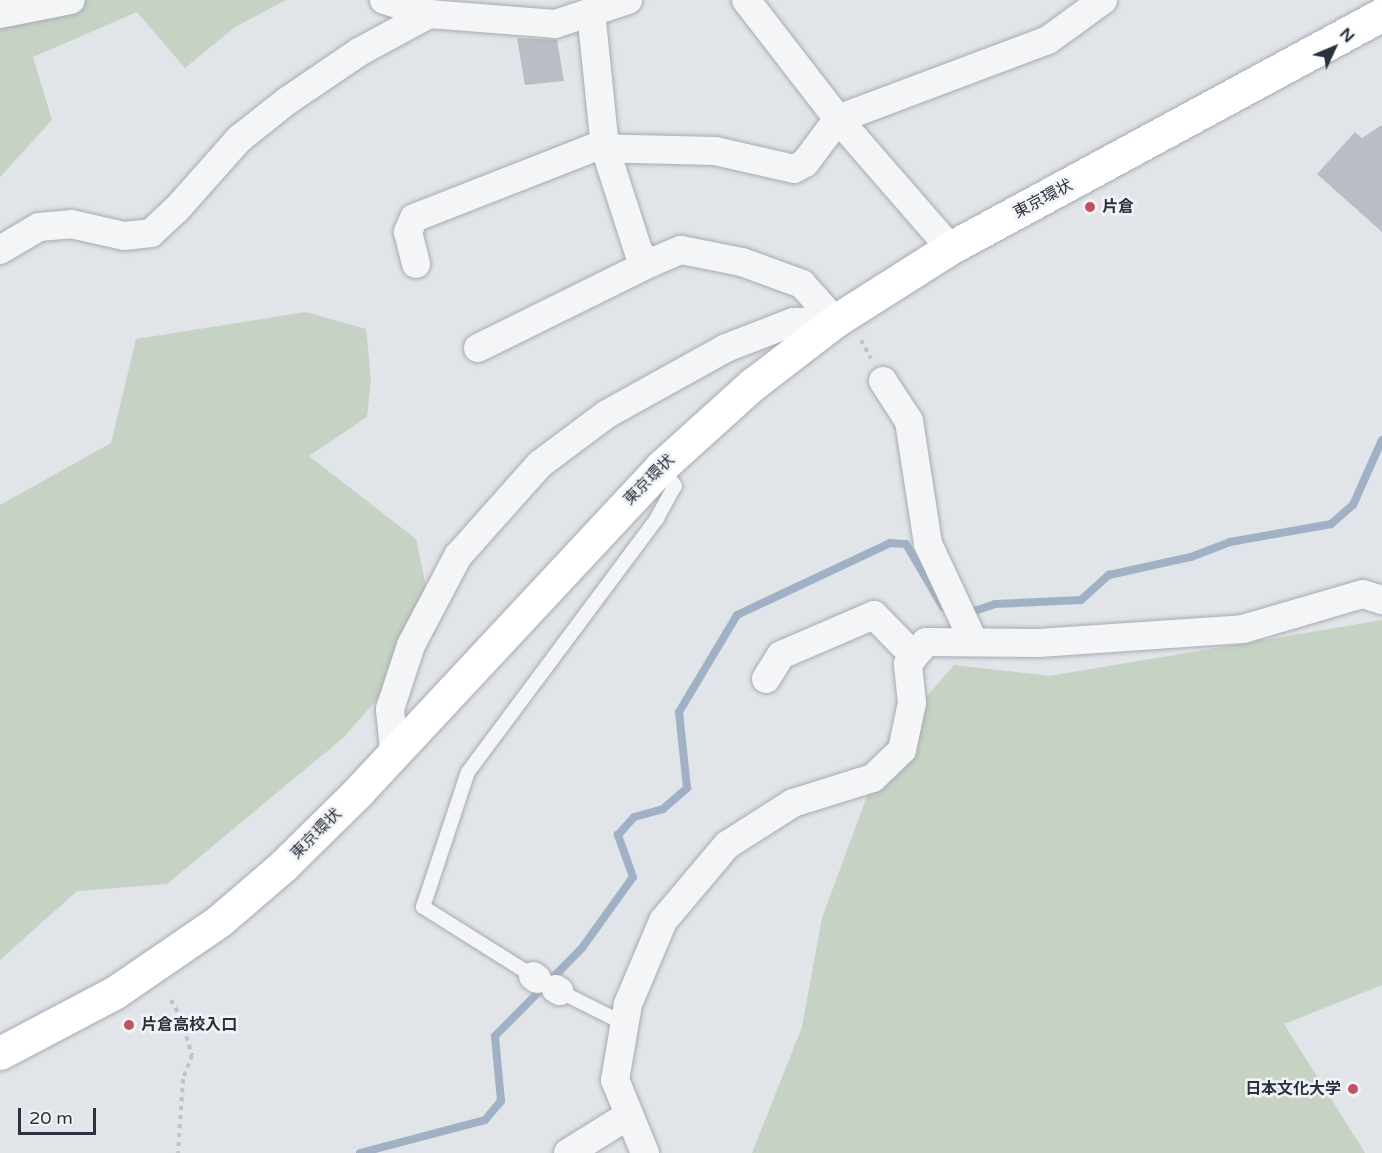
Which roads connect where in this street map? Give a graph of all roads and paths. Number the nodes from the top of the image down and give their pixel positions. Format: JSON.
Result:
{"nodes":[{"id":1,"x":71,"y":0,"type":"edge"},
{"id":2,"x":384,"y":0,"type":"edge"},
{"id":3,"x":626,"y":0,"type":"edge"},
{"id":4,"x":746,"y":0,"type":"edge"},
{"id":5,"x":1103,"y":0,"type":"edge"},
{"id":6,"x":591,"y":12,"type":"junction"},
{"id":7,"x":0,"y":14,"type":"edge"},
{"id":8,"x":429,"y":14,"type":"junction"},
{"id":9,"x":1382,"y":14,"type":"edge"},
{"id":10,"x":838,"y":119,"type":"junction"},
{"id":11,"x":605,"y":148,"type":"junction"},
{"id":12,"x":950,"y":248,"type":"junction"},
{"id":13,"x":0,"y":250,"type":"edge"},
{"id":14,"x":650,"y":263,"type":"junction"},
{"id":15,"x":417,"y":264,"type":"dead end"},
{"id":16,"x":836,"y":321,"type":"junction"},
{"id":17,"x":478,"y":348,"type":"dead end"},
{"id":18,"x":883,"y":381,"type":"dead end"},
{"id":19,"x":661,"y":467,"type":"junction"},
{"id":20,"x":1382,"y":600,"type":"edge"},
{"id":21,"x":975,"y":642,"type":"junction"},
{"id":22,"x":914,"y":656,"type":"junction"},
{"id":23,"x":766,"y":680,"type":"dead end"},
{"id":24,"x":394,"y":750,"type":"junction"},
{"id":25,"x":171,"y":1000,"type":"dead end"},
{"id":26,"x":623,"y":1023,"type":"junction"},
{"id":27,"x":0,"y":1053,"type":"edge"},
{"id":28,"x":629,"y":1114,"type":"junction"},
{"id":29,"x":178,"y":1153,"type":"edge"},
{"id":30,"x":568,"y":1153,"type":"edge"},
{"id":31,"x":645,"y":1153,"type":"edge"}],
"edges":[{"from":1,"to":7,"type":"street"},
{"from":2,"to":8,"type":"street"},
{"from":3,"to":6,"type":"street"},
{"from":4,"to":10,"type":"street"},
{"from":5,"to":10,"type":"street"},
{"from":6,"to":8,"type":"street"},
{"from":6,"to":11,"type":"street"},
{"from":8,"to":13,"type":"street"},
{"from":9,"to":12,"type":"highway","name":"東京環状"},
{"from":10,"to":11,"type":"street"},
{"from":10,"to":12,"type":"street"},
{"from":11,"to":14,"type":"street"},
{"from":11,"to":15,"type":"street"},
{"from":12,"to":16,"type":"highway","name":"東京環状"},
{"from":14,"to":16,"type":"street"},
{"from":14,"to":17,"type":"street"},
{"from":16,"to":19,"type":"highway","name":"東京環状"},
{"from":16,"to":24,"type":"street"},
{"from":18,"to":21,"type":"street"},
{"from":19,"to":24,"type":"highway","name":"東京環状"},
{"from":19,"to":26,"type":"lane"},
{"from":20,"to":21,"type":"street"},
{"from":21,"to":22,"type":"street"},
{"from":22,"to":23,"type":"street"},
{"from":22,"to":26,"type":"street"},
{"from":24,"to":27,"type":"highway","name":"東京環状"},
{"from":25,"to":29,"type":"path"},
{"from":26,"to":28,"type":"street"},
{"from":28,"to":30,"type":"street"},
{"from":28,"to":31,"type":"street"}]}
